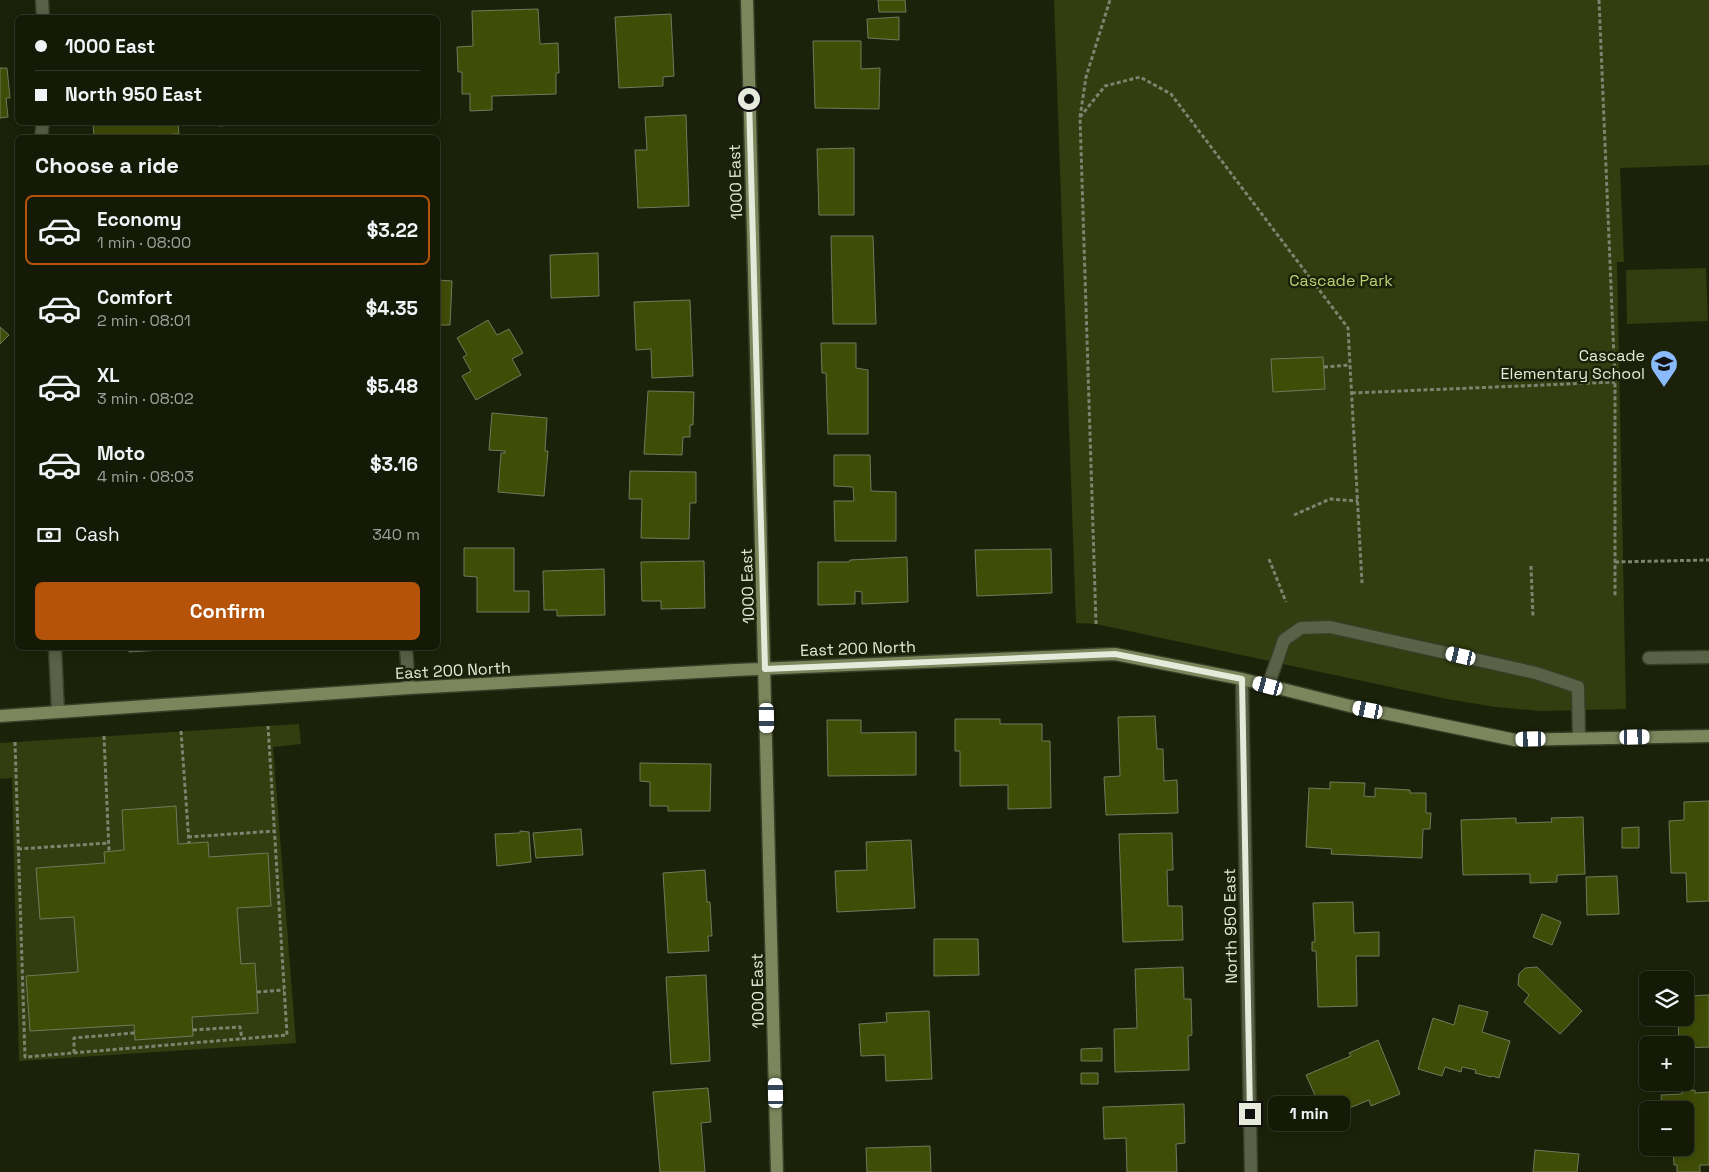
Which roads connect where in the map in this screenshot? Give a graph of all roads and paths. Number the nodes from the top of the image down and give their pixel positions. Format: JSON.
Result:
{"nodes":[{"id":1,"x":42,"y":0,"type":"edge"},
{"id":2,"x":747,"y":0,"type":"edge"},
{"id":3,"x":1110,"y":0,"type":"edge"},
{"id":4,"x":1599,"y":0,"type":"edge"},
{"id":5,"x":43,"y":15,"type":"edge"},
{"id":6,"x":1080,"y":117,"type":"junction"},
{"id":7,"x":1350,"y":366,"type":"junction"},
{"id":8,"x":1324,"y":367,"type":"dead end"},
{"id":9,"x":1616,"y":382,"type":"junction"},
{"id":10,"x":1352,"y":393,"type":"junction"},
{"id":11,"x":1358,"y":501,"type":"junction"},
{"id":12,"x":1294,"y":515,"type":"dead end"},
{"id":13,"x":1269,"y":558,"type":"dead end"},
{"id":14,"x":1709,"y":560,"type":"edge"},
{"id":15,"x":1615,"y":562,"type":"junction"},
{"id":16,"x":1531,"y":566,"type":"dead end"},
{"id":17,"x":1362,"y":583,"type":"dead end"},
{"id":18,"x":1614,"y":596,"type":"dead end"},
{"id":19,"x":1286,"y":602,"type":"dead end"},
{"id":20,"x":1533,"y":617,"type":"dead end"},
{"id":21,"x":1096,"y":624,"type":"dead end"},
{"id":22,"x":55,"y":650,"type":"edge"},
{"id":23,"x":406,"y":650,"type":"edge"},
{"id":24,"x":1709,"y":657,"type":"edge"},
{"id":25,"x":1649,"y":658,"type":"dead end"},
{"id":26,"x":765,"y":669,"type":"junction"},
{"id":27,"x":1242,"y":679,"type":"junction"},
{"id":28,"x":1268,"y":686,"type":"junction"},
{"id":29,"x":408,"y":688,"type":"junction"},
{"id":30,"x":58,"y":712,"type":"junction"},
{"id":31,"x":0,"y":716,"type":"edge"},
{"id":32,"x":268,"y":726,"type":"dead end"},
{"id":33,"x":181,"y":731,"type":"dead end"},
{"id":34,"x":104,"y":736,"type":"dead end"},
{"id":35,"x":1709,"y":736,"type":"edge"},
{"id":36,"x":1579,"y":738,"type":"junction"},
{"id":37,"x":15,"y":742,"type":"dead end"},
{"id":38,"x":275,"y":831,"type":"junction"},
{"id":39,"x":188,"y":837,"type":"junction"},
{"id":40,"x":109,"y":843,"type":"junction"},
{"id":41,"x":189,"y":843,"type":"dead end"},
{"id":42,"x":18,"y":850,"type":"junction"},
{"id":43,"x":109,"y":851,"type":"dead end"},
{"id":44,"x":284,"y":990,"type":"junction"},
{"id":45,"x":257,"y":992,"type":"dead end"},
{"id":46,"x":193,"y":1030,"type":"dead end"},
{"id":47,"x":134,"y":1032,"type":"dead end"},
{"id":48,"x":242,"y":1039,"type":"junction"},
{"id":49,"x":74,"y":1053,"type":"junction"},
{"id":50,"x":778,"y":1172,"type":"edge"},
{"id":51,"x":1251,"y":1172,"type":"edge"}],
"edges":[{"from":1,"to":5,"type":"street"},
{"from":2,"to":26,"type":"street","name":"1000 East"},
{"from":3,"to":6,"type":"path"},
{"from":4,"to":9,"type":"path"},
{"from":6,"to":7,"type":"path"},
{"from":6,"to":21,"type":"path"},
{"from":7,"to":8,"type":"path"},
{"from":7,"to":10,"type":"path"},
{"from":9,"to":10,"type":"path"},
{"from":9,"to":15,"type":"path"},
{"from":10,"to":11,"type":"path"},
{"from":11,"to":12,"type":"path"},
{"from":11,"to":17,"type":"path"},
{"from":13,"to":19,"type":"path"},
{"from":14,"to":15,"type":"path"},
{"from":15,"to":18,"type":"path"},
{"from":16,"to":20,"type":"path"},
{"from":22,"to":30,"type":"street"},
{"from":23,"to":29,"type":"street"},
{"from":24,"to":25,"type":"street"},
{"from":26,"to":27,"type":"street","name":"East 200 North"},
{"from":26,"to":29,"type":"street","name":"East 200 North"},
{"from":26,"to":50,"type":"street","name":"1000 East"},
{"from":27,"to":28,"type":"street","name":"East 200 North"},
{"from":27,"to":51,"type":"street","name":"North 950 East"},
{"from":28,"to":36,"type":"street","name":"East 200 North"},
{"from":28,"to":36,"type":"street"},
{"from":29,"to":30,"type":"street","name":"East 200 North"},
{"from":30,"to":31,"type":"street","name":"East 200 North"},
{"from":32,"to":38,"type":"path"},
{"from":33,"to":39,"type":"path"},
{"from":34,"to":40,"type":"path"},
{"from":35,"to":36,"type":"street","name":"East 200 North"},
{"from":37,"to":42,"type":"path"},
{"from":38,"to":39,"type":"path"},
{"from":38,"to":44,"type":"path"},
{"from":39,"to":41,"type":"path"},
{"from":40,"to":42,"type":"path"},
{"from":40,"to":43,"type":"path"},
{"from":42,"to":49,"type":"path"},
{"from":44,"to":45,"type":"path"},
{"from":44,"to":48,"type":"path"},
{"from":46,"to":48,"type":"path"},
{"from":47,"to":49,"type":"path"},
{"from":48,"to":49,"type":"path"}]}
